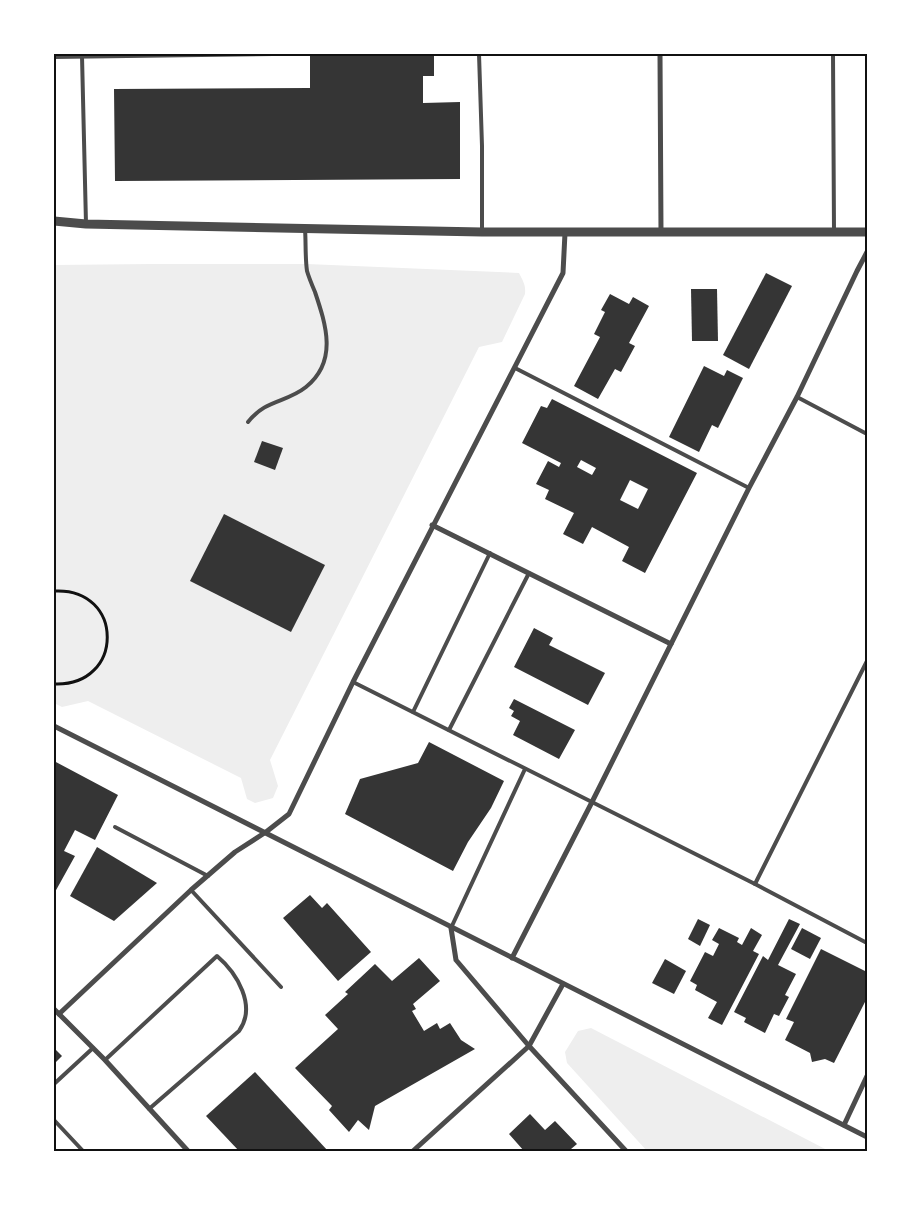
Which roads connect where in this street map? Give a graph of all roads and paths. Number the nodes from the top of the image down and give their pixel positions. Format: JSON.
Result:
{"nodes":[{"id":1,"x":273,"y":54,"type":"edge"},
{"id":2,"x":480,"y":54,"type":"edge"},
{"id":3,"x":660,"y":54,"type":"edge"},
{"id":4,"x":833,"y":54,"type":"edge"},
{"id":5,"x":82,"y":56,"type":"junction"},
{"id":6,"x":54,"y":57,"type":"edge"},
{"id":7,"x":54,"y":221,"type":"edge"},
{"id":8,"x":86,"y":224,"type":"junction"},
{"id":9,"x":305,"y":229,"type":"junction"},
{"id":10,"x":482,"y":232,"type":"junction"},
{"id":11,"x":661,"y":232,"type":"junction"},
{"id":12,"x":834,"y":232,"type":"junction"},
{"id":13,"x":867,"y":232,"type":"edge"},
{"id":14,"x":565,"y":233,"type":"junction"},
{"id":15,"x":867,"y":252,"type":"edge"},
{"id":16,"x":515,"y":368,"type":"junction"},
{"id":17,"x":796,"y":397,"type":"junction"},
{"id":18,"x":248,"y":422,"type":"dead end"},
{"id":19,"x":867,"y":434,"type":"edge"},
{"id":20,"x":749,"y":488,"type":"junction"},
{"id":21,"x":432,"y":525,"type":"junction"},
{"id":22,"x":490,"y":554,"type":"junction"},
{"id":23,"x":529,"y":573,"type":"junction"},
{"id":24,"x":54,"y":590,"type":"edge"},
{"id":25,"x":671,"y":644,"type":"junction"},
{"id":26,"x":867,"y":661,"type":"edge"},
{"id":27,"x":353,"y":682,"type":"junction"},
{"id":28,"x":54,"y":684,"type":"edge"},
{"id":29,"x":413,"y":712,"type":"junction"},
{"id":30,"x":54,"y":726,"type":"edge"},
{"id":31,"x":449,"y":730,"type":"junction"},
{"id":32,"x":525,"y":769,"type":"junction"},
{"id":33,"x":592,"y":802,"type":"junction"},
{"id":34,"x":116,"y":827,"type":"dead end"},
{"id":35,"x":266,"y":832,"type":"junction"},
{"id":36,"x":208,"y":876,"type":"junction"},
{"id":37,"x":755,"y":884,"type":"junction"},
{"id":38,"x":191,"y":890,"type":"junction"},
{"id":39,"x":451,"y":928,"type":"junction"},
{"id":40,"x":867,"y":943,"type":"edge"},
{"id":41,"x":512,"y":958,"type":"junction"},
{"id":42,"x":563,"y":984,"type":"junction"},
{"id":43,"x":282,"y":987,"type":"dead end"},
{"id":44,"x":54,"y":1009,"type":"edge"},
{"id":45,"x":59,"y":1014,"type":"junction"},
{"id":46,"x":529,"y":1046,"type":"junction"},
{"id":47,"x":93,"y":1048,"type":"junction"},
{"id":48,"x":105,"y":1060,"type":"junction"},
{"id":49,"x":867,"y":1076,"type":"edge"},
{"id":50,"x":54,"y":1084,"type":"edge"},
{"id":51,"x":149,"y":1109,"type":"junction"},
{"id":52,"x":54,"y":1120,"type":"edge"},
{"id":53,"x":844,"y":1125,"type":"junction"},
{"id":54,"x":867,"y":1137,"type":"edge"},
{"id":55,"x":83,"y":1151,"type":"edge"},
{"id":56,"x":188,"y":1151,"type":"edge"},
{"id":57,"x":413,"y":1151,"type":"edge"},
{"id":58,"x":626,"y":1151,"type":"edge"}],
"edges":[{"from":1,"to":5,"type":"lane"},
{"from":2,"to":10,"type":"lane"},
{"from":3,"to":11,"type":"street"},
{"from":4,"to":12,"type":"lane"},
{"from":5,"to":6,"type":"lane"},
{"from":5,"to":8,"type":"lane"},
{"from":7,"to":8,"type":"street"},
{"from":8,"to":9,"type":"street"},
{"from":9,"to":10,"type":"street"},
{"from":9,"to":18,"type":"lane"},
{"from":10,"to":14,"type":"street"},
{"from":11,"to":12,"type":"street"},
{"from":11,"to":14,"type":"street"},
{"from":12,"to":13,"type":"street"},
{"from":14,"to":16,"type":"street"},
{"from":15,"to":17,"type":"street"},
{"from":16,"to":20,"type":"lane"},
{"from":16,"to":21,"type":"street"},
{"from":17,"to":19,"type":"lane"},
{"from":17,"to":20,"type":"street"},
{"from":20,"to":25,"type":"street"},
{"from":21,"to":22,"type":"street"},
{"from":21,"to":27,"type":"street"},
{"from":22,"to":23,"type":"street"},
{"from":22,"to":29,"type":"lane"},
{"from":23,"to":25,"type":"street"},
{"from":23,"to":31,"type":"lane"},
{"from":24,"to":28,"type":"path"},
{"from":25,"to":33,"type":"street"},
{"from":26,"to":37,"type":"lane"},
{"from":27,"to":29,"type":"lane"},
{"from":27,"to":35,"type":"street"},
{"from":29,"to":31,"type":"lane"},
{"from":30,"to":35,"type":"street"},
{"from":31,"to":32,"type":"lane"},
{"from":32,"to":33,"type":"lane"},
{"from":32,"to":39,"type":"lane"},
{"from":33,"to":37,"type":"lane"},
{"from":33,"to":41,"type":"street"},
{"from":34,"to":36,"type":"lane"},
{"from":35,"to":36,"type":"street"},
{"from":35,"to":39,"type":"street"},
{"from":36,"to":38,"type":"street"},
{"from":37,"to":40,"type":"lane"},
{"from":38,"to":43,"type":"lane"},
{"from":38,"to":45,"type":"street"},
{"from":39,"to":41,"type":"street"},
{"from":39,"to":46,"type":"street"},
{"from":41,"to":42,"type":"street"},
{"from":42,"to":46,"type":"street"},
{"from":42,"to":53,"type":"street"},
{"from":44,"to":45,"type":"street"},
{"from":45,"to":47,"type":"street"},
{"from":46,"to":57,"type":"street"},
{"from":46,"to":58,"type":"street"},
{"from":47,"to":48,"type":"street"},
{"from":47,"to":50,"type":"lane"},
{"from":48,"to":51,"type":"street"},
{"from":48,"to":51,"type":"lane"},
{"from":49,"to":53,"type":"street"},
{"from":51,"to":56,"type":"street"},
{"from":52,"to":55,"type":"lane"},
{"from":53,"to":54,"type":"street"}]}
